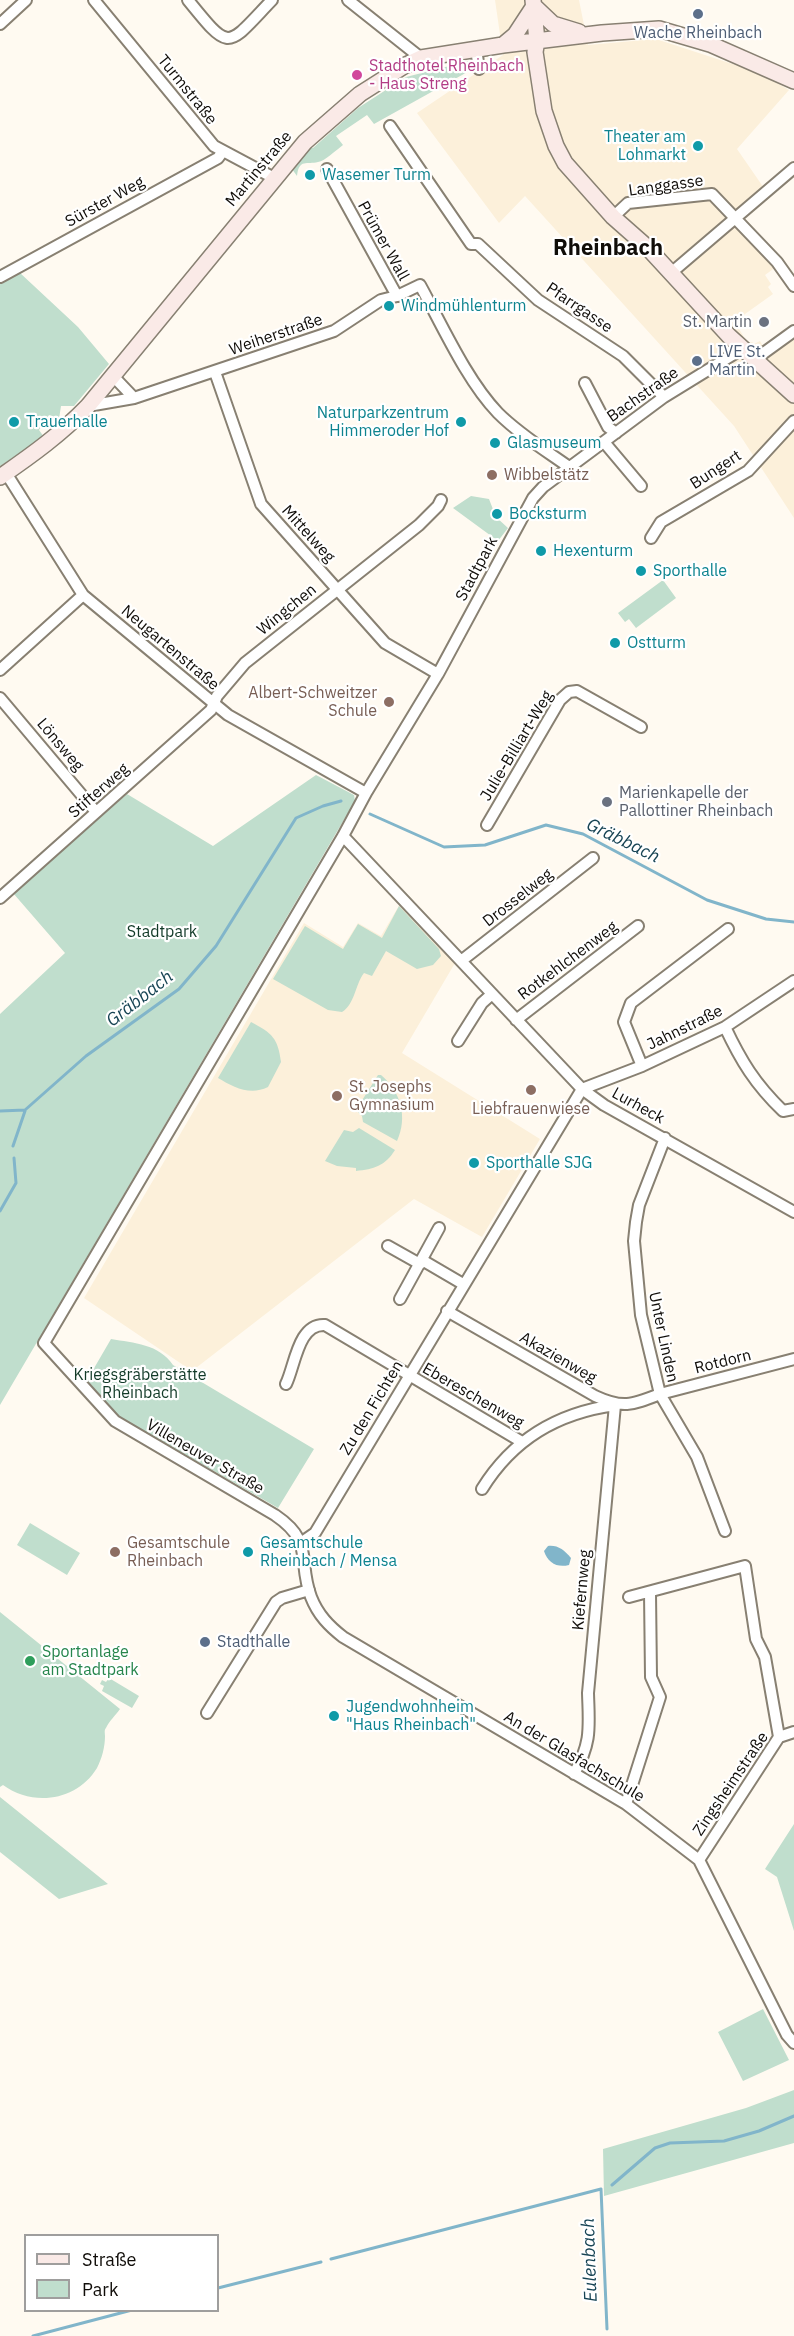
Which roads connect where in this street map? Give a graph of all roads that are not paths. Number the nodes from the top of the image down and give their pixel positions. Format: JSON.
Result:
{"nodes":[{"id":1,"x":26,"y":0,"type":"edge"},
{"id":2,"x":94,"y":0,"type":"edge"},
{"id":3,"x":188,"y":0,"type":"edge"},
{"id":4,"x":272,"y":0,"type":"edge"},
{"id":5,"x":348,"y":0,"type":"edge"},
{"id":6,"x":534,"y":3,"type":"edge"},
{"id":7,"x":0,"y":24,"type":"edge"},
{"id":8,"x":591,"y":35,"type":"junction"},
{"id":9,"x":537,"y":41,"type":"junction"},
{"id":10,"x":501,"y":45,"type":"junction"},
{"id":11,"x":476,"y":49,"type":"junction"},
{"id":12,"x":421,"y":58,"type":"junction"},
{"id":13,"x":537,"y":63,"type":"junction"},
{"id":14,"x":479,"y":69,"type":"dead end"},
{"id":15,"x":794,"y":81,"type":"edge"},
{"id":16,"x":390,"y":126,"type":"dead end"},
{"id":17,"x":223,"y":151,"type":"junction"},
{"id":18,"x":794,"y":168,"type":"edge"},
{"id":19,"x":327,"y":169,"type":"dead end"},
{"id":20,"x":274,"y":178,"type":"junction"},
{"id":21,"x":613,"y":217,"type":"junction"},
{"id":22,"x":736,"y":219,"type":"junction"},
{"id":23,"x":671,"y":273,"type":"junction"},
{"id":24,"x":0,"y":277,"type":"edge"},
{"id":25,"x":794,"y":286,"type":"edge"},
{"id":26,"x":397,"y":296,"type":"junction"},
{"id":27,"x":794,"y":331,"type":"edge"},
{"id":28,"x":742,"y":349,"type":"junction"},
{"id":29,"x":754,"y":360,"type":"junction"},
{"id":30,"x":214,"y":372,"type":"junction"},
{"id":31,"x":113,"y":376,"type":"junction"},
{"id":32,"x":585,"y":383,"type":"dead end"},
{"id":33,"x":664,"y":396,"type":"junction"},
{"id":34,"x":794,"y":396,"type":"edge"},
{"id":35,"x":134,"y":398,"type":"junction"},
{"id":36,"x":88,"y":406,"type":"junction"},
{"id":37,"x":794,"y":421,"type":"edge"},
{"id":38,"x":616,"y":433,"type":"junction"},
{"id":39,"x":604,"y":442,"type":"junction"},
{"id":40,"x":569,"y":467,"type":"junction"},
{"id":41,"x":3,"y":475,"type":"edge"},
{"id":42,"x":641,"y":486,"type":"dead end"},
{"id":43,"x":441,"y":500,"type":"dead end"},
{"id":44,"x":518,"y":524,"type":"joint"},
{"id":45,"x":651,"y":538,"type":"dead end"},
{"id":46,"x":337,"y":590,"type":"junction"},
{"id":47,"x":83,"y":595,"type":"junction"},
{"id":48,"x":0,"y":670,"type":"edge"},
{"id":49,"x":438,"y":674,"type":"junction"},
{"id":50,"x":0,"y":698,"type":"edge"},
{"id":51,"x":214,"y":704,"type":"junction"},
{"id":52,"x":641,"y":727,"type":"dead end"},
{"id":53,"x":366,"y":793,"type":"junction"},
{"id":54,"x":96,"y":812,"type":"junction"},
{"id":55,"x":487,"y":825,"type":"dead end"},
{"id":56,"x":343,"y":836,"type":"junction"},
{"id":57,"x":593,"y":858,"type":"dead end"},
{"id":58,"x":0,"y":898,"type":"edge"},
{"id":59,"x":638,"y":926,"type":"dead end"},
{"id":60,"x":728,"y":929,"type":"dead end"},
{"id":61,"x":461,"y":961,"type":"junction"},
{"id":62,"x":794,"y":981,"type":"edge"},
{"id":63,"x":492,"y":994,"type":"junction"},
{"id":64,"x":516,"y":1020,"type":"junction"},
{"id":65,"x":725,"y":1027,"type":"junction"},
{"id":66,"x":458,"y":1041,"type":"dead end"},
{"id":67,"x":642,"y":1066,"type":"junction"},
{"id":68,"x":582,"y":1089,"type":"junction"},
{"id":69,"x":794,"y":1109,"type":"edge"},
{"id":70,"x":665,"y":1138,"type":"junction"},
{"id":71,"x":794,"y":1212,"type":"edge"},
{"id":72,"x":439,"y":1228,"type":"dead end"},
{"id":73,"x":388,"y":1245,"type":"dead end"},
{"id":74,"x":421,"y":1262,"type":"junction"},
{"id":75,"x":464,"y":1284,"type":"junction"},
{"id":76,"x":400,"y":1299,"type":"dead end"},
{"id":77,"x":447,"y":1311,"type":"junction"},
{"id":78,"x":44,"y":1343,"type":"joint"},
{"id":79,"x":794,"y":1359,"type":"edge"},
{"id":80,"x":409,"y":1376,"type":"junction"},
{"id":81,"x":286,"y":1384,"type":"dead end"},
{"id":82,"x":660,"y":1394,"type":"junction"},
{"id":83,"x":615,"y":1405,"type":"junction"},
{"id":84,"x":522,"y":1442,"type":"junction"},
{"id":85,"x":482,"y":1489,"type":"dead end"},
{"id":86,"x":724,"y":1531,"type":"dead end"},
{"id":87,"x":302,"y":1542,"type":"junction"},
{"id":88,"x":309,"y":1590,"type":"junction"},
{"id":89,"x":650,"y":1593,"type":"junction"},
{"id":90,"x":629,"y":1597,"type":"dead end"},
{"id":91,"x":207,"y":1713,"type":"dead end"},
{"id":92,"x":794,"y":1732,"type":"edge"},
{"id":93,"x":779,"y":1737,"type":"junction"},
{"id":94,"x":574,"y":1773,"type":"junction"},
{"id":95,"x":626,"y":1804,"type":"junction"},
{"id":96,"x":699,"y":1860,"type":"junction"},
{"id":97,"x":794,"y":2043,"type":"edge"}],
"edges":[{"from":1,"to":7,"type":"street"},
{"from":2,"to":17,"type":"street","name":"Turmstraße"},
{"from":3,"to":4,"type":"street"},
{"from":5,"to":12,"type":"street"},
{"from":6,"to":8,"type":"main road"},
{"from":6,"to":9,"type":"main road"},
{"from":6,"to":10,"type":"main road"},
{"from":8,"to":9,"type":"main road","name":"Martinstraße"},
{"from":8,"to":15,"type":"main road","name":"Martinstraße"},
{"from":9,"to":10,"type":"main road","name":"Martinstraße"},
{"from":9,"to":13,"type":"main road"},
{"from":10,"to":11,"type":"main road","name":"Martinstraße"},
{"from":10,"to":13,"type":"main road"},
{"from":11,"to":12,"type":"main road","name":"Martinstraße"},
{"from":11,"to":14,"type":"street"},
{"from":12,"to":20,"type":"main road","name":"Martinstraße"},
{"from":13,"to":21,"type":"main road"},
{"from":16,"to":33,"type":"street","name":"Pfarrgasse"},
{"from":17,"to":20,"type":"street","name":"Turmstraße"},
{"from":17,"to":24,"type":"street","name":"Sürster Weg"},
{"from":18,"to":22,"type":"street"},
{"from":19,"to":26,"type":"street","name":"Prümer Wall"},
{"from":20,"to":31,"type":"main road","name":"Martinstraße"},
{"from":21,"to":22,"type":"street","name":"Langgasse"},
{"from":21,"to":23,"type":"main road"},
{"from":22,"to":23,"type":"street"},
{"from":22,"to":25,"type":"street","name":"Langgasse"},
{"from":23,"to":28,"type":"main road"},
{"from":26,"to":30,"type":"street","name":"Weiherstraße"},
{"from":26,"to":40,"type":"street","name":"Weiherstraße"},
{"from":27,"to":29,"type":"street"},
{"from":28,"to":29,"type":"main road"},
{"from":28,"to":33,"type":"street","name":"Bachstraße"},
{"from":29,"to":34,"type":"main road"},
{"from":30,"to":35,"type":"street","name":"Weiherstraße"},
{"from":30,"to":46,"type":"street","name":"Mittelweg"},
{"from":31,"to":35,"type":"street"},
{"from":31,"to":36,"type":"main road","name":"Martinstraße"},
{"from":32,"to":38,"type":"street"},
{"from":33,"to":38,"type":"street","name":"Bachstraße"},
{"from":35,"to":36,"type":"street","name":"Weiherstraße"},
{"from":36,"to":41,"type":"main road","name":"Martinstraße"},
{"from":37,"to":45,"type":"street","name":"Bungert"},
{"from":38,"to":39,"type":"street","name":"Bachstraße"},
{"from":39,"to":40,"type":"street","name":"Bachstraße"},
{"from":39,"to":42,"type":"street"},
{"from":40,"to":44,"type":"street","name":"Bachstraße"},
{"from":41,"to":47,"type":"street","name":"Neugartenstraße"},
{"from":43,"to":46,"type":"street","name":"Wingchen"},
{"from":44,"to":49,"type":"street","name":"Stadtpark"},
{"from":46,"to":49,"type":"street","name":"Mittelweg"},
{"from":46,"to":51,"type":"street","name":"Wingchen"},
{"from":47,"to":48,"type":"street"},
{"from":47,"to":51,"type":"street","name":"Neugartenstraße"},
{"from":49,"to":53,"type":"street","name":"Stadtpark"},
{"from":50,"to":54,"type":"street","name":"Lönsweg"},
{"from":51,"to":53,"type":"street","name":"Neugartenstraße"},
{"from":51,"to":54,"type":"street","name":"Stifterweg"},
{"from":52,"to":55,"type":"street","name":"Julie-Billiart-Weg"},
{"from":53,"to":56,"type":"street","name":"Stadtpark"},
{"from":54,"to":58,"type":"street","name":"Stifterweg"},
{"from":56,"to":61,"type":"street","name":"Lurheck"},
{"from":56,"to":78,"type":"street","name":"Stadtpark"},
{"from":57,"to":61,"type":"street","name":"Drosselweg"},
{"from":59,"to":64,"type":"street","name":"Rotkehlchenweg"},
{"from":60,"to":67,"type":"street"},
{"from":61,"to":63,"type":"street","name":"Lurheck"},
{"from":62,"to":65,"type":"street","name":"Jahnstraße"},
{"from":63,"to":64,"type":"street","name":"Lurheck"},
{"from":63,"to":66,"type":"street"},
{"from":64,"to":68,"type":"street","name":"Lurheck"},
{"from":65,"to":67,"type":"street","name":"Jahnstraße"},
{"from":65,"to":69,"type":"street"},
{"from":67,"to":68,"type":"street","name":"Jahnstraße"},
{"from":68,"to":70,"type":"street","name":"Lurheck"},
{"from":68,"to":75,"type":"street","name":"Zu den Fichten"},
{"from":70,"to":71,"type":"street","name":"Lurheck"},
{"from":70,"to":82,"type":"street","name":"Unter Linden"},
{"from":72,"to":74,"type":"street"},
{"from":73,"to":74,"type":"street"},
{"from":74,"to":75,"type":"street"},
{"from":74,"to":76,"type":"street"},
{"from":75,"to":77,"type":"street","name":"Zu den Fichten"},
{"from":77,"to":80,"type":"street","name":"Zu den Fichten"},
{"from":77,"to":83,"type":"street","name":"Akazienweg"},
{"from":78,"to":87,"type":"street","name":"Villeneuver Straße"},
{"from":79,"to":82,"type":"street","name":"Rotdorn"},
{"from":80,"to":81,"type":"street","name":"Ebereschenweg"},
{"from":80,"to":84,"type":"street","name":"Ebereschenweg"},
{"from":80,"to":87,"type":"street","name":"Zu den Fichten"},
{"from":82,"to":83,"type":"street"},
{"from":82,"to":86,"type":"street","name":"Unter Linden"},
{"from":83,"to":84,"type":"street"},
{"from":83,"to":94,"type":"street","name":"Kiefernweg"},
{"from":84,"to":85,"type":"street"},
{"from":87,"to":88,"type":"street","name":"An der Glasfachschule"},
{"from":88,"to":91,"type":"street"},
{"from":88,"to":94,"type":"street","name":"An der Glasfachschule"},
{"from":89,"to":90,"type":"street"},
{"from":89,"to":93,"type":"street"},
{"from":89,"to":95,"type":"street"},
{"from":92,"to":93,"type":"street","name":"Zingsheimstraße"},
{"from":93,"to":96,"type":"street","name":"Zingsheimstraße"},
{"from":94,"to":95,"type":"street","name":"An der Glasfachschule"},
{"from":95,"to":96,"type":"street","name":"An der Glasfachschule"},
{"from":96,"to":97,"type":"street","name":"An der Glasfachschule"}]}
